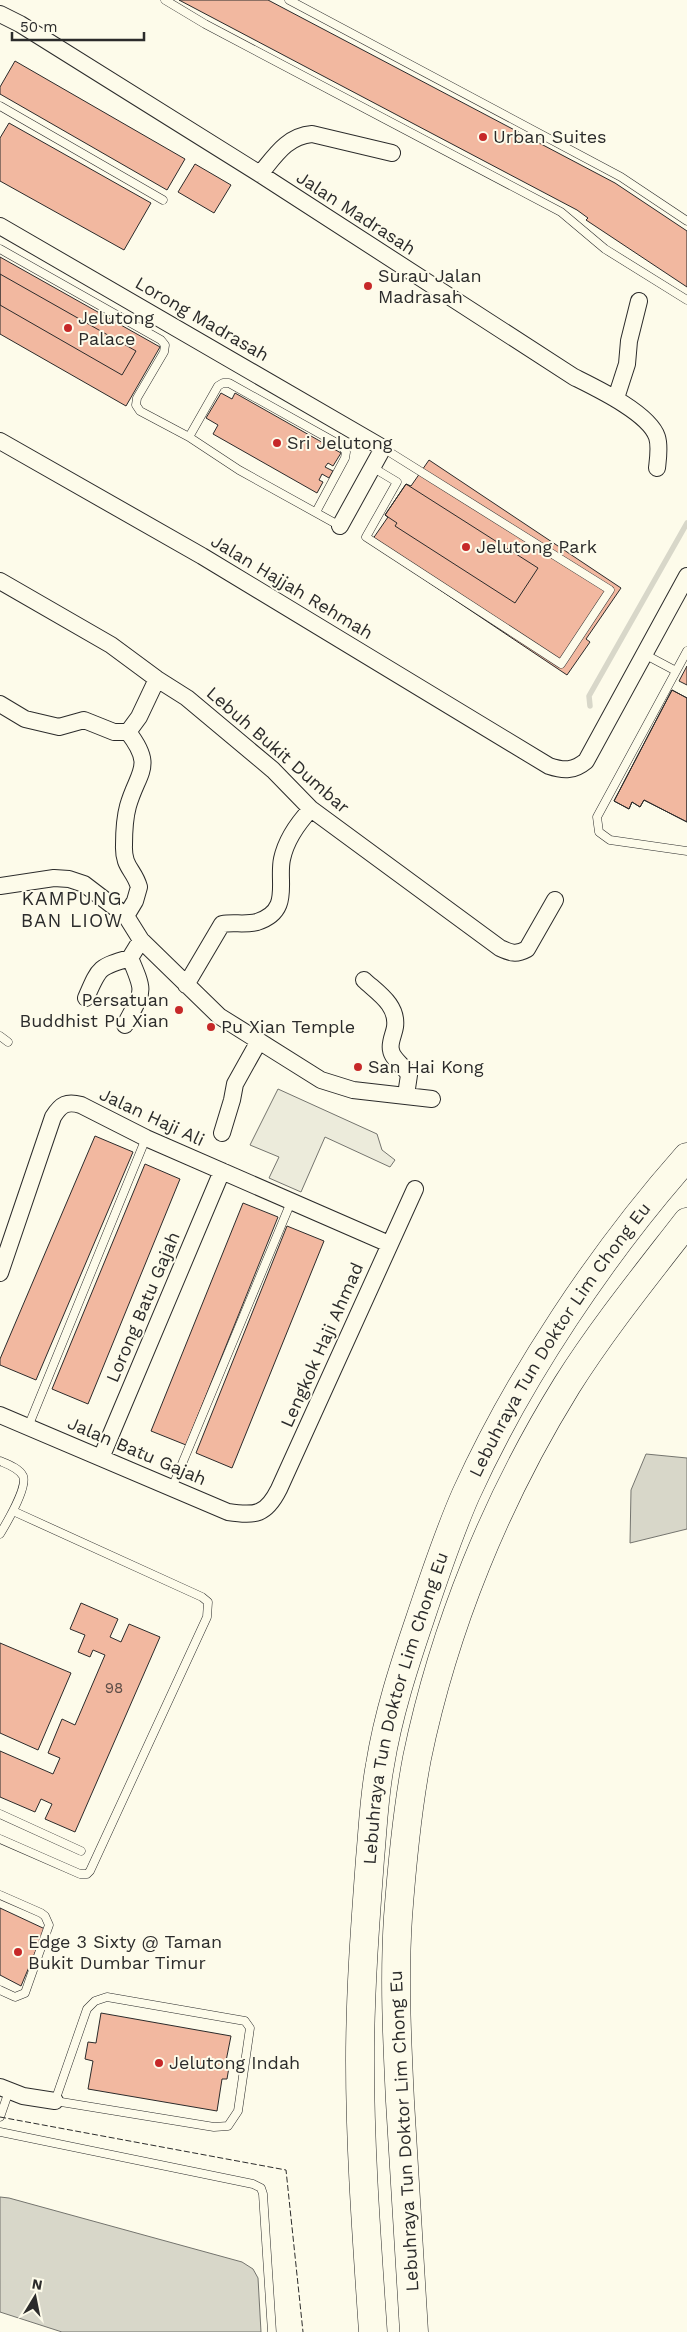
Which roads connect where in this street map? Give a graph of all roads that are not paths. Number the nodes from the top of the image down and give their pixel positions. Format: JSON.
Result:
{"nodes":[{"id":1,"x":165,"y":0,"type":"edge"},
{"id":2,"x":289,"y":0,"type":"edge"},
{"id":3,"x":0,"y":14,"type":"edge"},
{"id":4,"x":0,"y":106,"type":"edge"},
{"id":5,"x":392,"y":153,"type":"dead end"},
{"id":6,"x":476,"y":156,"type":"dead end"},
{"id":7,"x":472,"y":165,"type":"junction"},
{"id":8,"x":492,"y":165,"type":"dead end"},
{"id":9,"x":260,"y":174,"type":"junction"},
{"id":10,"x":487,"y":174,"type":"junction"},
{"id":11,"x":163,"y":200,"type":"dead end"},
{"id":12,"x":687,"y":221,"type":"edge"},
{"id":13,"x":0,"y":226,"type":"edge"},
{"id":14,"x":14,"y":245,"type":"junction"},
{"id":15,"x":0,"y":249,"type":"edge"},
{"id":16,"x":687,"y":300,"type":"edge"},
{"id":17,"x":639,"y":301,"type":"dead end"},
{"id":18,"x":616,"y":398,"type":"junction"},
{"id":19,"x":189,"y":437,"type":"junction"},
{"id":20,"x":0,"y":441,"type":"edge"},
{"id":21,"x":383,"y":448,"type":"junction"},
{"id":22,"x":372,"y":467,"type":"junction"},
{"id":23,"x":657,"y":468,"type":"dead end"},
{"id":24,"x":316,"y":512,"type":"junction"},
{"id":25,"x":340,"y":526,"type":"joint"},
{"id":26,"x":687,"y":576,"type":"edge"},
{"id":27,"x":0,"y":581,"type":"edge"},
{"id":28,"x":687,"y":651,"type":"edge"},
{"id":29,"x":644,"y":654,"type":"junction"},
{"id":30,"x":676,"y":671,"type":"junction"},
{"id":31,"x":157,"y":679,"type":"junction"},
{"id":32,"x":0,"y":704,"type":"edge"},
{"id":33,"x":128,"y":732,"type":"junction"},
{"id":34,"x":311,"y":809,"type":"junction"},
{"id":35,"x":687,"y":851,"type":"edge"},
{"id":36,"x":0,"y":886,"type":"edge"},
{"id":37,"x":555,"y":900,"type":"dead end"},
{"id":38,"x":126,"y":916,"type":"junction"},
{"id":39,"x":142,"y":940,"type":"junction"},
{"id":40,"x":130,"y":958,"type":"junction"},
{"id":41,"x":364,"y":980,"type":"dead end"},
{"id":42,"x":186,"y":985,"type":"junction"},
{"id":43,"x":86,"y":998,"type":"dead end"},
{"id":44,"x":125,"y":1025,"type":"dead end"},
{"id":45,"x":0,"y":1036,"type":"edge"},
{"id":46,"x":259,"y":1041,"type":"junction"},
{"id":47,"x":8,"y":1042,"type":"dead end"},
{"id":48,"x":406,"y":1095,"type":"junction"},
{"id":49,"x":432,"y":1099,"type":"dead end"},
{"id":50,"x":222,"y":1133,"type":"dead end"},
{"id":51,"x":146,"y":1138,"type":"junction"},
{"id":52,"x":687,"y":1157,"type":"edge"},
{"id":53,"x":222,"y":1171,"type":"junction"},
{"id":54,"x":415,"y":1189,"type":"dead end"},
{"id":55,"x":290,"y":1202,"type":"junction"},
{"id":56,"x":687,"y":1222,"type":"edge"},
{"id":57,"x":389,"y":1244,"type":"junction"},
{"id":58,"x":0,"y":1273,"type":"edge"},
{"id":59,"x":0,"y":1415,"type":"edge"},
{"id":60,"x":28,"y":1427,"type":"junction"},
{"id":61,"x":101,"y":1458,"type":"junction"},
{"id":62,"x":0,"y":1461,"type":"edge"},
{"id":63,"x":172,"y":1488,"type":"junction"},
{"id":64,"x":13,"y":1511,"type":"junction"},
{"id":65,"x":260,"y":1513,"type":"joint"},
{"id":66,"x":0,"y":1534,"type":"edge"},
{"id":67,"x":0,"y":1814,"type":"edge"},
{"id":68,"x":0,"y":1839,"type":"edge"},
{"id":69,"x":81,"y":1851,"type":"dead end"},
{"id":70,"x":0,"y":1895,"type":"edge"},
{"id":71,"x":0,"y":1990,"type":"edge"},
{"id":72,"x":5,"y":2089,"type":"edge"},
{"id":73,"x":55,"y":2101,"type":"junction"},
{"id":74,"x":0,"y":2118,"type":"edge"},
{"id":75,"x":0,"y":2132,"type":"edge"},
{"id":76,"x":272,"y":2332,"type":"edge"},
{"id":77,"x":373,"y":2332,"type":"edge"},
{"id":78,"x":414,"y":2332,"type":"edge"}],
"edges":[{"from":1,"to":7,"type":"lane"},
{"from":2,"to":12,"type":"lane"},
{"from":3,"to":9,"type":"street","name":"Jalan Madrasah"},
{"from":4,"to":11,"type":"lane"},
{"from":5,"to":9,"type":"street"},
{"from":6,"to":7,"type":"lane"},
{"from":7,"to":10,"type":"lane"},
{"from":8,"to":10,"type":"lane"},
{"from":9,"to":18,"type":"street","name":"Jalan Madrasah"},
{"from":10,"to":16,"type":"lane"},
{"from":13,"to":14,"type":"street","name":"Lorong Madrasah"},
{"from":14,"to":15,"type":"lane"},
{"from":14,"to":19,"type":"lane"},
{"from":14,"to":21,"type":"street","name":"Lorong Madrasah"},
{"from":17,"to":18,"type":"street"},
{"from":18,"to":23,"type":"street","name":"Jalan Madrasah"},
{"from":19,"to":24,"type":"lane"},
{"from":19,"to":24,"type":"lane"},
{"from":20,"to":29,"type":"street","name":"Jalan Hajjah Rehmah"},
{"from":21,"to":22,"type":"street"},
{"from":21,"to":22,"type":"lane"},
{"from":22,"to":25,"type":"street"},
{"from":24,"to":25,"type":"lane"},
{"from":26,"to":29,"type":"street"},
{"from":27,"to":31,"type":"street","name":"Lebuh Bukit Dumbar"},
{"from":28,"to":30,"type":"lane"},
{"from":29,"to":30,"type":"lane"},
{"from":30,"to":35,"type":"lane"},
{"from":31,"to":33,"type":"street"},
{"from":31,"to":34,"type":"street","name":"Lebuh Bukit Dumbar"},
{"from":32,"to":33,"type":"street"},
{"from":33,"to":38,"type":"street"},
{"from":34,"to":37,"type":"street","name":"Lebuh Bukit Dumbar"},
{"from":34,"to":42,"type":"street"},
{"from":36,"to":38,"type":"street"},
{"from":38,"to":39,"type":"street"},
{"from":39,"to":40,"type":"street"},
{"from":39,"to":42,"type":"street"},
{"from":40,"to":43,"type":"street"},
{"from":40,"to":44,"type":"street"},
{"from":41,"to":48,"type":"street"},
{"from":42,"to":46,"type":"street"},
{"from":45,"to":47,"type":"lane"},
{"from":46,"to":48,"type":"street"},
{"from":46,"to":50,"type":"street"},
{"from":48,"to":49,"type":"street"},
{"from":51,"to":53,"type":"street","name":"Jalan Haji Ali"},
{"from":51,"to":58,"type":"street","name":"Jalan Haji Ali"},
{"from":51,"to":60,"type":"lane"},
{"from":52,"to":77,"type":"highway","name":"Lebuhraya Tun Doktor Lim Chong Eu"},
{"from":53,"to":55,"type":"street","name":"Jalan Haji Ali"},
{"from":53,"to":61,"type":"street","name":"Lorong Batu Gajah"},
{"from":54,"to":57,"type":"street","name":"Lengkok Haji Ahmad"},
{"from":55,"to":57,"type":"street","name":"Jalan Haji Ali"},
{"from":55,"to":63,"type":"lane"},
{"from":56,"to":78,"type":"highway","name":"Lebuhraya Tun Doktor Lim Chong Eu"},
{"from":57,"to":65,"type":"street","name":"Lengkok Haji Ahmad"},
{"from":59,"to":60,"type":"street","name":"Jalan Batu Gajah"},
{"from":60,"to":61,"type":"street","name":"Jalan Batu Gajah"},
{"from":61,"to":63,"type":"street","name":"Jalan Batu Gajah"},
{"from":62,"to":64,"type":"lane"},
{"from":63,"to":65,"type":"street","name":"Jalan Batu Gajah"},
{"from":64,"to":66,"type":"lane"},
{"from":64,"to":68,"type":"lane"},
{"from":67,"to":69,"type":"lane"},
{"from":70,"to":71,"type":"lane"},
{"from":72,"to":73,"type":"street"},
{"from":72,"to":74,"type":"lane"},
{"from":73,"to":73,"type":"lane"},
{"from":75,"to":76,"type":"lane"}]}
